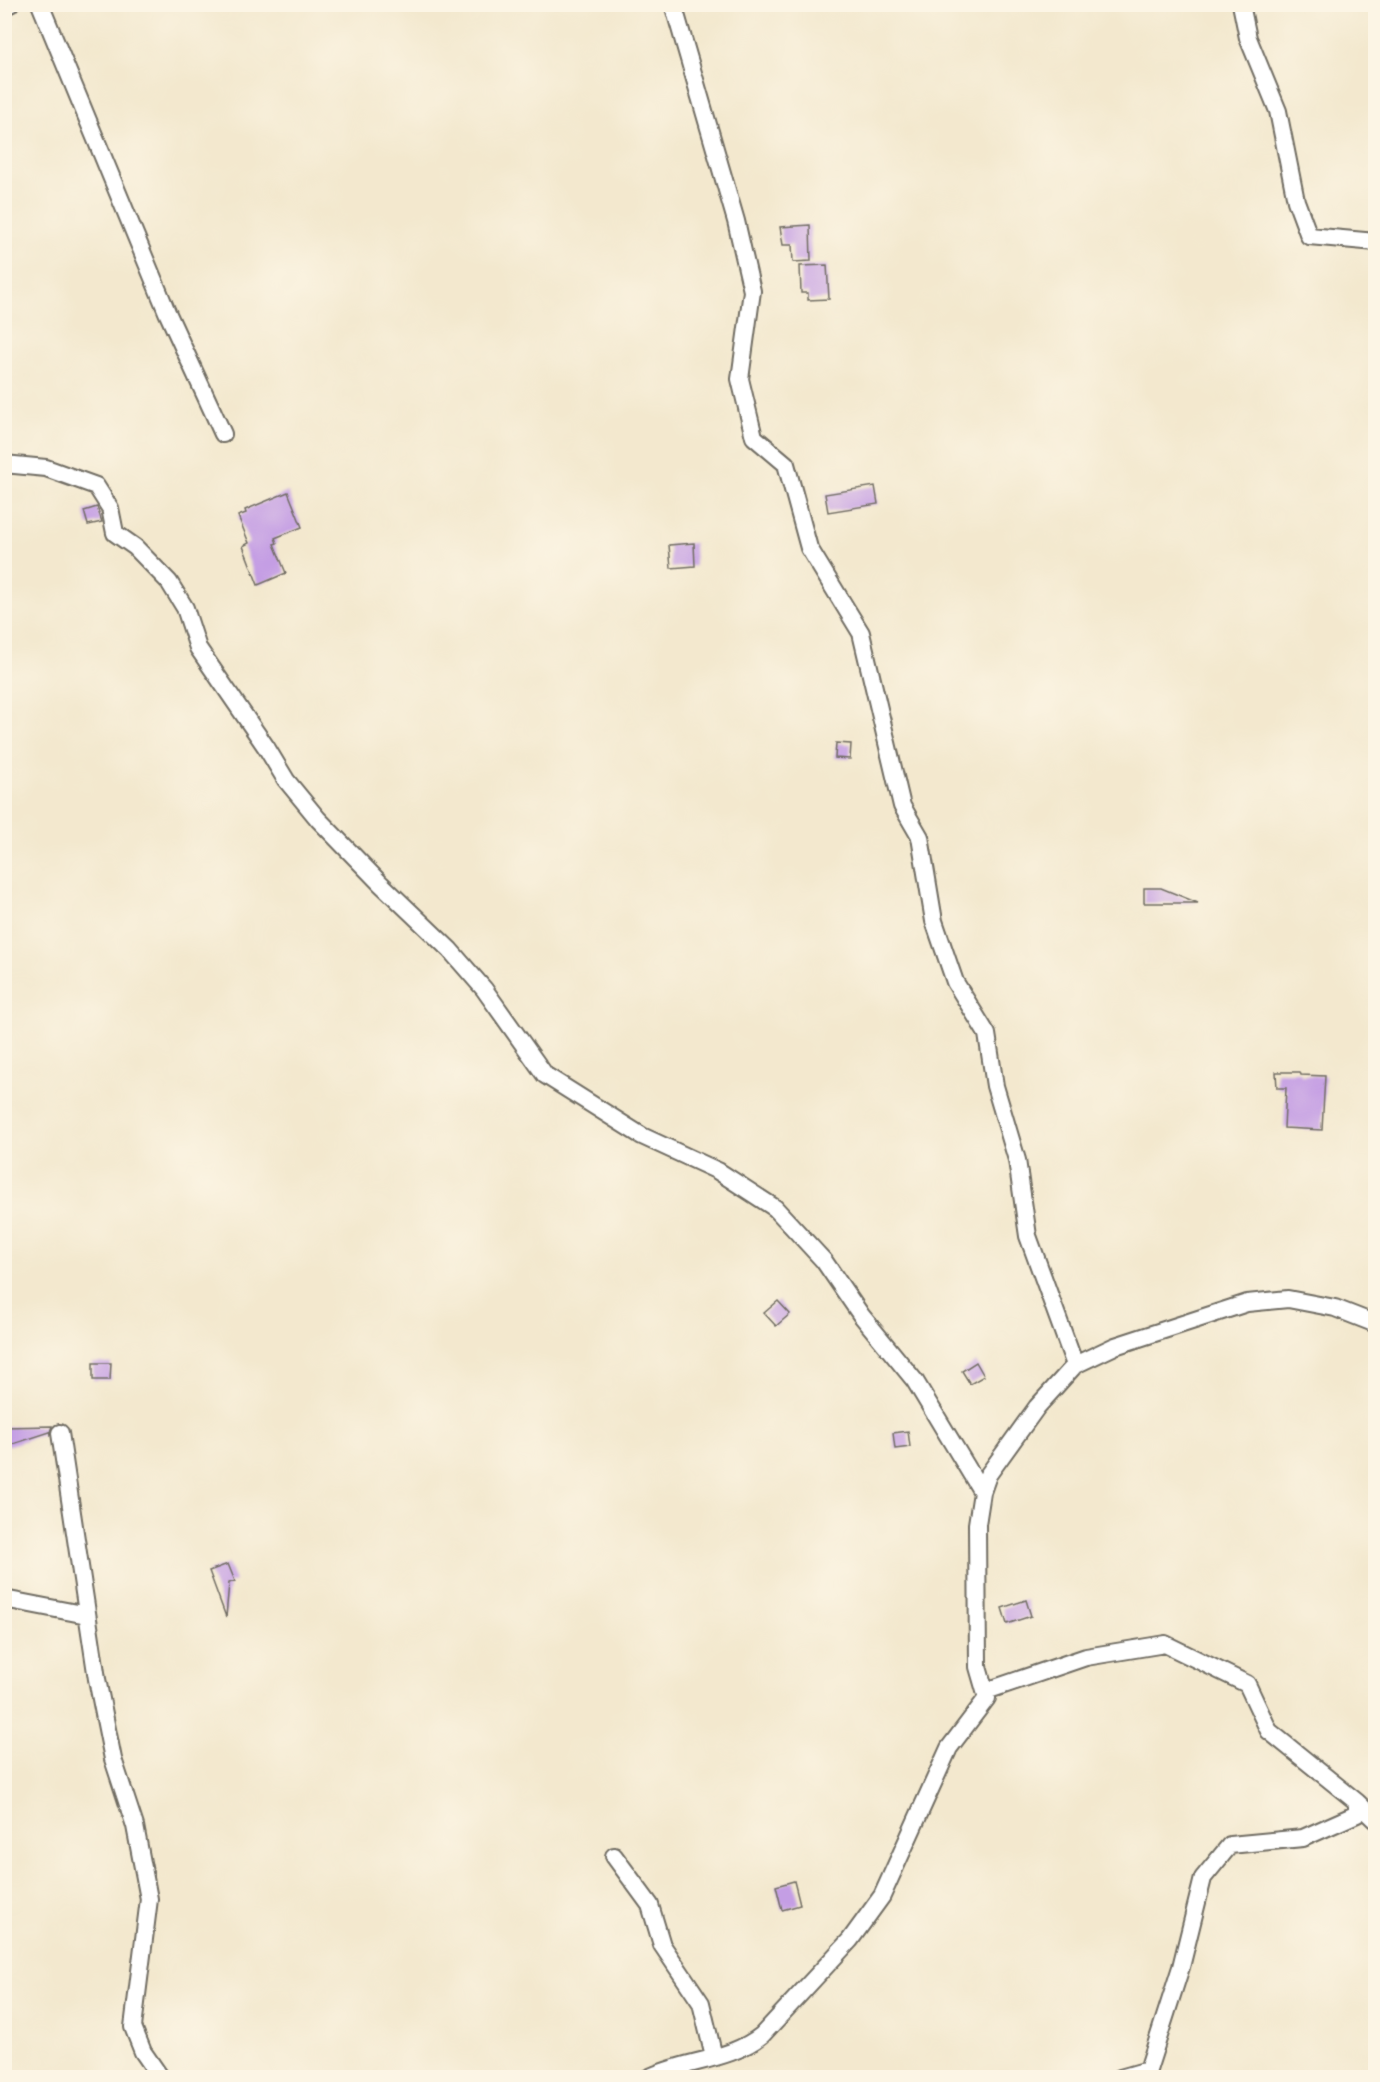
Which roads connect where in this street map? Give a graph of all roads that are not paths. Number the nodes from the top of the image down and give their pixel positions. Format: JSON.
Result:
{"nodes":[{"id":1,"x":10,"y":4,"type":"edge"},
{"id":2,"x":40,"y":4,"type":"edge"},
{"id":3,"x":674,"y":4,"type":"edge"},
{"id":4,"x":1241,"y":4,"type":"edge"},
{"id":5,"x":4,"y":6,"type":"edge"},
{"id":6,"x":1376,"y":242,"type":"edge"},
{"id":7,"x":223,"y":434,"type":"dead end"},
{"id":8,"x":4,"y":464,"type":"edge"},
{"id":9,"x":1376,"y":1324,"type":"edge"},
{"id":10,"x":1075,"y":1365,"type":"junction"},
{"id":11,"x":60,"y":1433,"type":"dead end"},
{"id":12,"x":982,"y":1492,"type":"junction"},
{"id":13,"x":4,"y":1599,"type":"edge"},
{"id":14,"x":87,"y":1615,"type":"junction"},
{"id":15,"x":986,"y":1691,"type":"junction"},
{"id":16,"x":1357,"y":1802,"type":"junction"},
{"id":17,"x":1376,"y":1820,"type":"edge"},
{"id":18,"x":614,"y":1856,"type":"dead end"},
{"id":19,"x":714,"y":2057,"type":"junction"},
{"id":20,"x":161,"y":2078,"type":"edge"},
{"id":21,"x":648,"y":2078,"type":"edge"},
{"id":22,"x":1120,"y":2078,"type":"edge"}],
"edges":[{"from":1,"to":5,"type":"street"},
{"from":2,"to":7,"type":"street"},
{"from":3,"to":10,"type":"street"},
{"from":4,"to":6,"type":"street"},
{"from":8,"to":12,"type":"street"},
{"from":9,"to":10,"type":"street"},
{"from":10,"to":12,"type":"street"},
{"from":11,"to":14,"type":"street"},
{"from":12,"to":15,"type":"street"},
{"from":13,"to":14,"type":"street"},
{"from":14,"to":20,"type":"street"},
{"from":15,"to":16,"type":"street"},
{"from":15,"to":19,"type":"street"},
{"from":16,"to":17,"type":"street"},
{"from":16,"to":22,"type":"street"},
{"from":18,"to":19,"type":"street"},
{"from":19,"to":21,"type":"street"}]}
